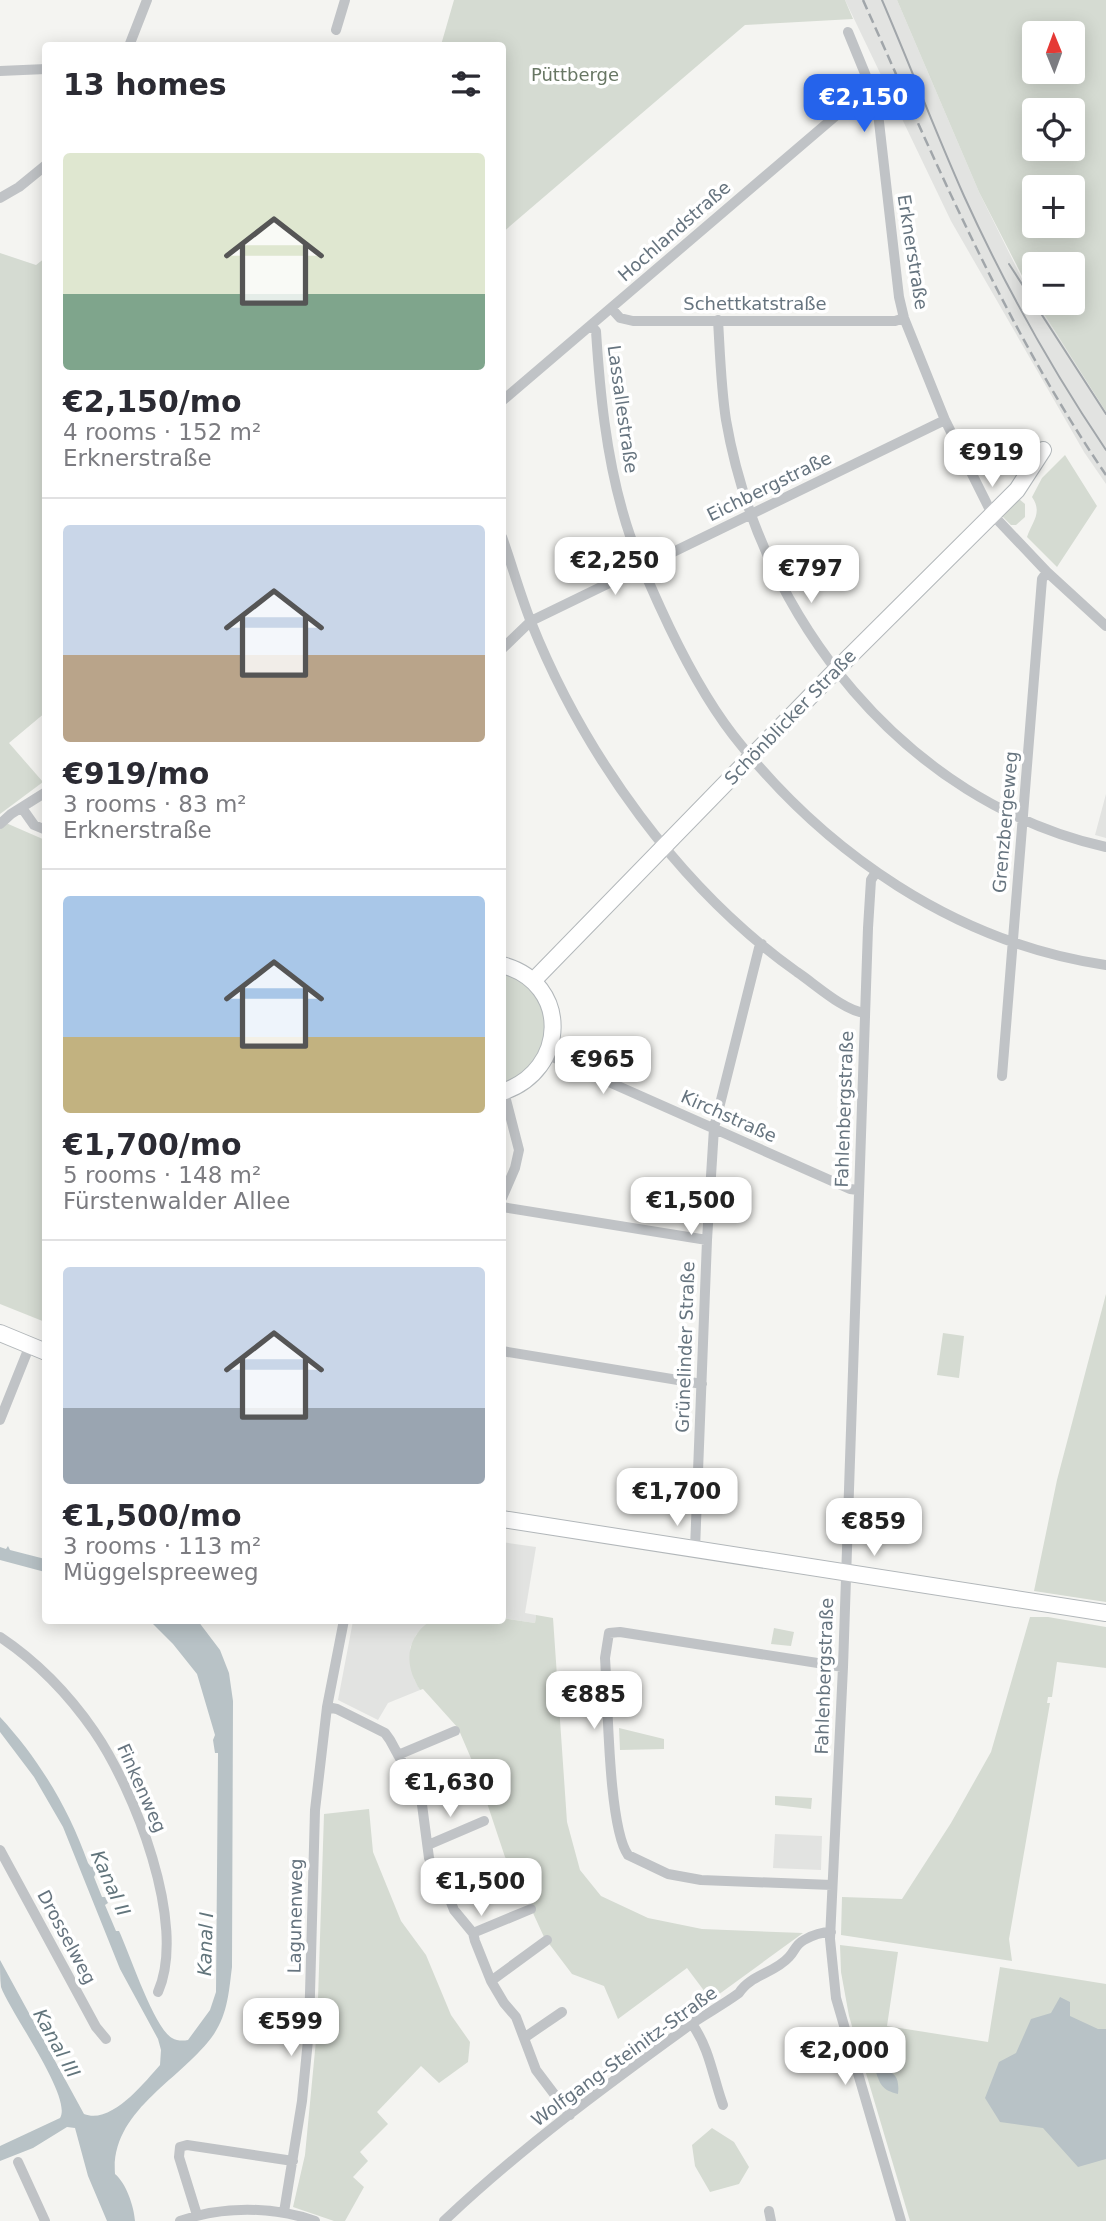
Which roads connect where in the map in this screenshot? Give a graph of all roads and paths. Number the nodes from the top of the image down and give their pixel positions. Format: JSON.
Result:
{"nodes":[{"id":1,"x":147,"y":0,"type":"edge"},
{"id":2,"x":345,"y":0,"type":"edge"},
{"id":3,"x":336,"y":30,"type":"dead end"},
{"id":4,"x":848,"y":32,"type":"dead end"},
{"id":5,"x":131,"y":42,"type":"edge"},
{"id":6,"x":42,"y":69,"type":"edge"},
{"id":7,"x":0,"y":71,"type":"edge"},
{"id":8,"x":873,"y":93,"type":"junction"},
{"id":9,"x":42,"y":168,"type":"edge"},
{"id":10,"x":0,"y":198,"type":"edge"},
{"id":11,"x":611,"y":308,"type":"junction"},
{"id":12,"x":904,"y":318,"type":"junction"},
{"id":13,"x":718,"y":320,"type":"junction"},
{"id":14,"x":591,"y":326,"type":"junction"},
{"id":15,"x":506,"y":398,"type":"edge"},
{"id":16,"x":945,"y":420,"type":"junction"},
{"id":17,"x":1043,"y":450,"type":"dead end"},
{"id":18,"x":751,"y":514,"type":"junction"},
{"id":19,"x":992,"y":514,"type":"junction"},
{"id":20,"x":506,"y":549,"type":"edge"},
{"id":21,"x":641,"y":567,"type":"junction"},
{"id":22,"x":1047,"y":572,"type":"junction"},
{"id":23,"x":531,"y":621,"type":"junction"},
{"id":24,"x":1106,"y":626,"type":"edge"},
{"id":25,"x":506,"y":645,"type":"edge"},
{"id":26,"x":835,"y":671,"type":"junction"},
{"id":27,"x":751,"y":757,"type":"junction"},
{"id":28,"x":42,"y":795,"type":"edge"},
{"id":29,"x":22,"y":808,"type":"junction"},
{"id":30,"x":1023,"y":818,"type":"junction"},
{"id":31,"x":0,"y":824,"type":"edge"},
{"id":32,"x":42,"y":828,"type":"edge"},
{"id":33,"x":664,"y":846,"type":"junction"},
{"id":34,"x":1106,"y":847,"type":"edge"},
{"id":35,"x":876,"y":872,"type":"junction"},
{"id":36,"x":1012,"y":942,"type":"junction"},
{"id":37,"x":762,"y":944,"type":"junction"},
{"id":38,"x":1106,"y":965,"type":"edge"},
{"id":39,"x":506,"y":966,"type":"edge"},
{"id":40,"x":533,"y":981,"type":"junction"},
{"id":41,"x":865,"y":1013,"type":"junction"},
{"id":42,"x":548,"y":1055,"type":"junction"},
{"id":43,"x":1002,"y":1076,"type":"dead end"},
{"id":44,"x":506,"y":1090,"type":"edge"},
{"id":45,"x":506,"y":1103,"type":"edge"},
{"id":46,"x":714,"y":1128,"type":"junction"},
{"id":47,"x":506,"y":1189,"type":"edge"},
{"id":48,"x":858,"y":1189,"type":"junction"},
{"id":49,"x":506,"y":1208,"type":"edge"},
{"id":50,"x":707,"y":1240,"type":"junction"},
{"id":51,"x":0,"y":1333,"type":"edge"},
{"id":52,"x":38,"y":1348,"type":"edge"},
{"id":53,"x":506,"y":1352,"type":"edge"},
{"id":54,"x":702,"y":1384,"type":"junction"},
{"id":55,"x":0,"y":1420,"type":"edge"},
{"id":56,"x":506,"y":1519,"type":"edge"},
{"id":57,"x":695,"y":1549,"type":"junction"},
{"id":58,"x":846,"y":1572,"type":"junction"},
{"id":59,"x":1106,"y":1613,"type":"edge"},
{"id":60,"x":343,"y":1624,"type":"edge"},
{"id":61,"x":0,"y":1637,"type":"edge"},
{"id":62,"x":843,"y":1667,"type":"junction"},
{"id":63,"x":327,"y":1707,"type":"junction"},
{"id":64,"x":455,"y":1731,"type":"dead end"},
{"id":65,"x":398,"y":1755,"type":"junction"},
{"id":66,"x":467,"y":1778,"type":"dead end"},
{"id":67,"x":421,"y":1797,"type":"junction"},
{"id":68,"x":484,"y":1821,"type":"dead end"},
{"id":69,"x":428,"y":1845,"type":"junction"},
{"id":70,"x":0,"y":1850,"type":"edge"},
{"id":71,"x":476,"y":1882,"type":"dead end"},
{"id":72,"x":832,"y":1885,"type":"junction"},
{"id":73,"x":450,"y":1900,"type":"junction"},
{"id":74,"x":531,"y":1909,"type":"dead end"},
{"id":75,"x":831,"y":1932,"type":"junction"},
{"id":76,"x":474,"y":1933,"type":"junction"},
{"id":77,"x":547,"y":1940,"type":"dead end"},
{"id":78,"x":491,"y":1981,"type":"junction"},
{"id":79,"x":158,"y":1992,"type":"dead end"},
{"id":80,"x":562,"y":2012,"type":"dead end"},
{"id":81,"x":692,"y":2024,"type":"junction"},
{"id":82,"x":524,"y":2038,"type":"junction"},
{"id":83,"x":106,"y":2039,"type":"dead end"},
{"id":84,"x":723,"y":2105,"type":"dead end"},
{"id":85,"x":570,"y":2115,"type":"junction"},
{"id":86,"x":293,"y":2161,"type":"junction"},
{"id":87,"x":18,"y":2162,"type":"dead end"},
{"id":88,"x":284,"y":2212,"type":"junction"},
{"id":89,"x":197,"y":2215,"type":"junction"},
{"id":90,"x":45,"y":2221,"type":"edge"},
{"id":91,"x":180,"y":2221,"type":"edge"},
{"id":92,"x":314,"y":2221,"type":"edge"},
{"id":93,"x":444,"y":2221,"type":"edge"},
{"id":94,"x":901,"y":2221,"type":"edge"}],
"edges":[{"from":1,"to":5,"type":"street"},
{"from":2,"to":3,"type":"street"},
{"from":4,"to":8,"type":"street","name":"Erknerstraße"},
{"from":6,"to":7,"type":"street"},
{"from":8,"to":11,"type":"street","name":"Hochlandstraße"},
{"from":8,"to":12,"type":"street","name":"Erknerstraße"},
{"from":9,"to":10,"type":"street"},
{"from":11,"to":13,"type":"street","name":"Schettkatstraße"},
{"from":11,"to":14,"type":"street","name":"Hochlandstraße"},
{"from":12,"to":13,"type":"street","name":"Schettkatstraße"},
{"from":12,"to":16,"type":"street","name":"Erknerstraße"},
{"from":13,"to":18,"type":"street"},
{"from":14,"to":15,"type":"street","name":"Hochlandstraße"},
{"from":14,"to":21,"type":"street","name":"Lassallestraße"},
{"from":16,"to":18,"type":"street","name":"Eichbergstraße"},
{"from":16,"to":19,"type":"street","name":"Erknerstraße"},
{"from":17,"to":19,"type":"street","name":"Schönblicker Straße"},
{"from":18,"to":21,"type":"street","name":"Eichbergstraße"},
{"from":18,"to":26,"type":"street"},
{"from":19,"to":22,"type":"street","name":"Erknerstraße"},
{"from":19,"to":26,"type":"street","name":"Schönblicker Straße"},
{"from":20,"to":23,"type":"street"},
{"from":21,"to":23,"type":"street","name":"Eichbergstraße"},
{"from":21,"to":27,"type":"street","name":"Lassallestraße"},
{"from":22,"to":24,"type":"street","name":"Erknerstraße"},
{"from":22,"to":30,"type":"street","name":"Grenzbergeweg"},
{"from":23,"to":25,"type":"street","name":"Eichbergstraße"},
{"from":23,"to":33,"type":"street"},
{"from":26,"to":27,"type":"street","name":"Schönblicker Straße"},
{"from":26,"to":30,"type":"street"},
{"from":27,"to":33,"type":"street","name":"Schönblicker Straße"},
{"from":27,"to":35,"type":"street","name":"Lassallestraße"},
{"from":28,"to":29,"type":"street"},
{"from":29,"to":31,"type":"street"},
{"from":29,"to":32,"type":"street"},
{"from":30,"to":34,"type":"street"},
{"from":30,"to":36,"type":"street","name":"Grenzbergeweg"},
{"from":33,"to":37,"type":"street"},
{"from":33,"to":40,"type":"street","name":"Schönblicker Straße"},
{"from":35,"to":36,"type":"street","name":"Lassallestraße"},
{"from":35,"to":41,"type":"street","name":"Fahlenbergstraße"},
{"from":36,"to":38,"type":"street","name":"Lassallestraße"},
{"from":36,"to":43,"type":"street","name":"Grenzbergeweg"},
{"from":37,"to":41,"type":"street"},
{"from":37,"to":46,"type":"street","name":"Grünelinder Straße"},
{"from":39,"to":40,"type":"street"},
{"from":40,"to":42,"type":"street"},
{"from":41,"to":48,"type":"street","name":"Fahlenbergstraße"},
{"from":42,"to":44,"type":"street"},
{"from":42,"to":46,"type":"street","name":"Kirchstraße"},
{"from":45,"to":47,"type":"street"},
{"from":46,"to":48,"type":"street","name":"Kirchstraße"},
{"from":46,"to":50,"type":"street","name":"Grünelinder Straße"},
{"from":48,"to":58,"type":"street","name":"Fahlenbergstraße"},
{"from":49,"to":50,"type":"street"},
{"from":50,"to":54,"type":"street","name":"Grünelinder Straße"},
{"from":51,"to":52,"type":"street"},
{"from":52,"to":55,"type":"street"},
{"from":53,"to":54,"type":"street"},
{"from":54,"to":57,"type":"street","name":"Grünelinder Straße"},
{"from":56,"to":57,"type":"street"},
{"from":57,"to":58,"type":"street"},
{"from":58,"to":59,"type":"street"},
{"from":58,"to":62,"type":"street","name":"Fahlenbergstraße"},
{"from":60,"to":63,"type":"street","name":"Lagunenweg"},
{"from":61,"to":79,"type":"street","name":"Finkenweg"},
{"from":62,"to":72,"type":"street","name":"Fahlenbergstraße"},
{"from":62,"to":72,"type":"street"},
{"from":63,"to":65,"type":"street"},
{"from":63,"to":86,"type":"street","name":"Lagunenweg"},
{"from":64,"to":65,"type":"street"},
{"from":65,"to":67,"type":"street"},
{"from":66,"to":67,"type":"street"},
{"from":67,"to":69,"type":"street"},
{"from":68,"to":69,"type":"street"},
{"from":69,"to":73,"type":"street"},
{"from":70,"to":83,"type":"street","name":"Drosselweg"},
{"from":71,"to":73,"type":"street"},
{"from":72,"to":75,"type":"street","name":"Fahlenbergstraße"},
{"from":73,"to":76,"type":"street"},
{"from":74,"to":76,"type":"street"},
{"from":75,"to":81,"type":"street","name":"Wolfgang-Steinitz-Straße"},
{"from":75,"to":94,"type":"street","name":"Fahlenbergstraße"},
{"from":76,"to":78,"type":"street"},
{"from":77,"to":78,"type":"street"},
{"from":78,"to":82,"type":"street"},
{"from":80,"to":82,"type":"street"},
{"from":81,"to":84,"type":"street"},
{"from":81,"to":85,"type":"street","name":"Wolfgang-Steinitz-Straße"},
{"from":82,"to":85,"type":"street"},
{"from":85,"to":93,"type":"street","name":"Wolfgang-Steinitz-Straße"},
{"from":86,"to":88,"type":"street","name":"Lagunenweg"},
{"from":86,"to":89,"type":"street"},
{"from":87,"to":90,"type":"street"},
{"from":88,"to":89,"type":"street"},
{"from":88,"to":92,"type":"street"},
{"from":89,"to":91,"type":"street"}]}
